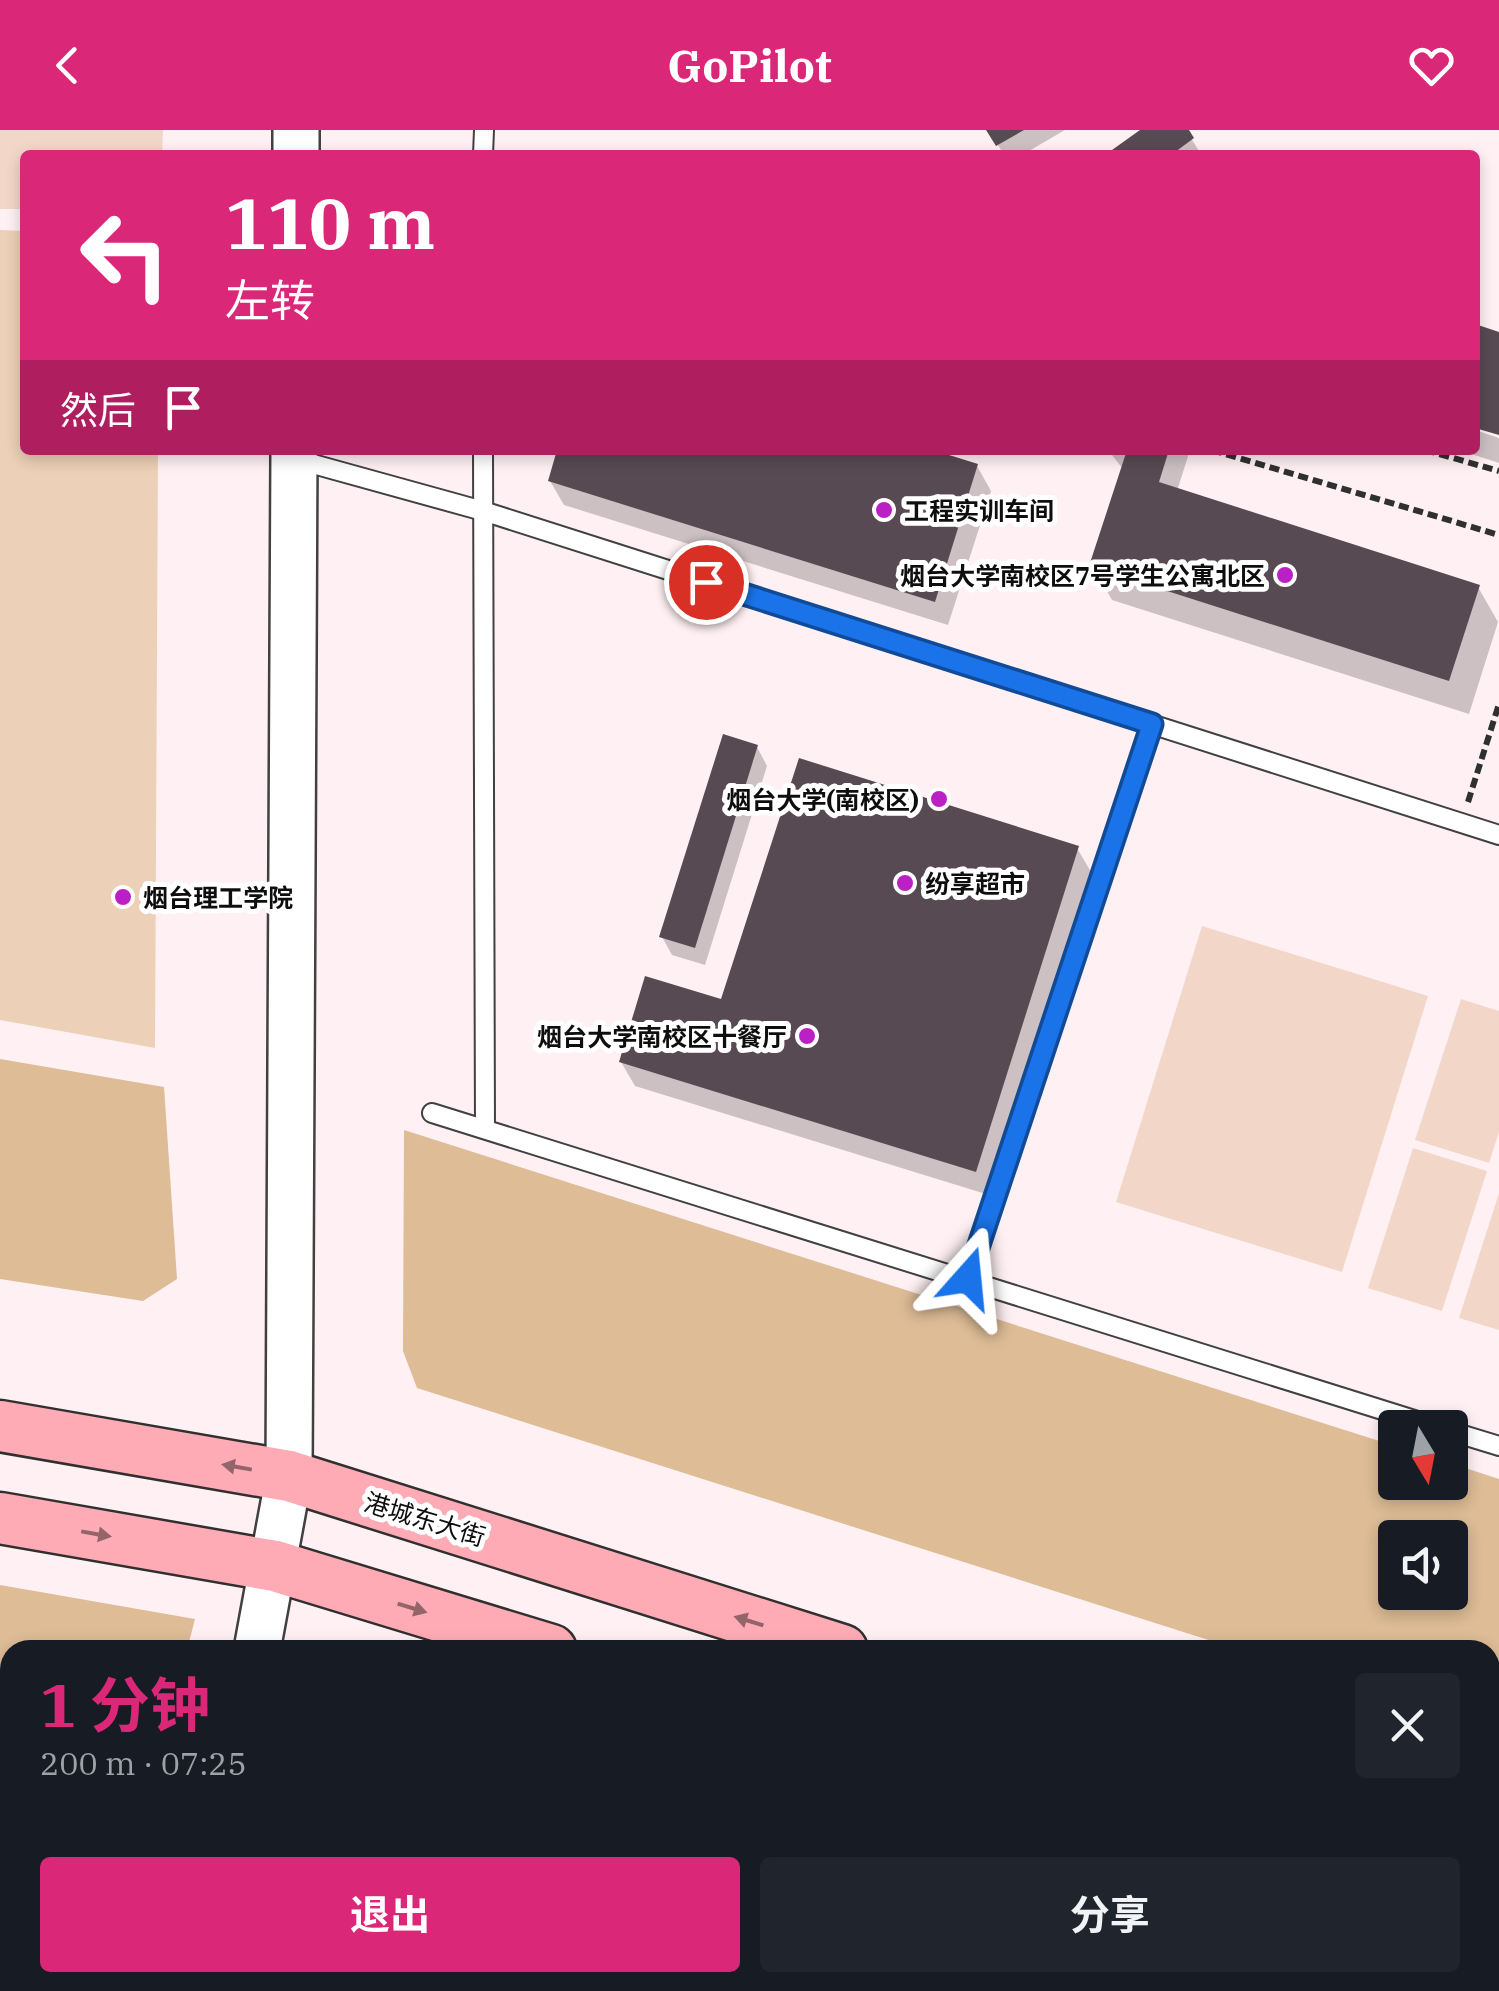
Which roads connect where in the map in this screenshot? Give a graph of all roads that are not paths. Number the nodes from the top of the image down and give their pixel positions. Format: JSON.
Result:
{"nodes":[{"id":1,"x":294,"y":455,"type":"edge"},
{"id":2,"x":297,"y":455,"type":"edge"},
{"id":3,"x":483,"y":455,"type":"edge"},
{"id":4,"x":483,"y":511,"type":"junction"},
{"id":5,"x":1152,"y":724,"type":"junction"},
{"id":6,"x":1499,"y":835,"type":"edge"},
{"id":7,"x":432,"y":1113,"type":"dead end"},
{"id":8,"x":485,"y":1130,"type":"junction"},
{"id":9,"x":968,"y":1278,"type":"junction"},
{"id":10,"x":1383,"y":1410,"type":"edge"},
{"id":11,"x":0,"y":1426,"type":"edge"},
{"id":12,"x":1468,"y":1437,"type":"edge"},
{"id":13,"x":1499,"y":1446,"type":"edge"},
{"id":14,"x":289,"y":1476,"type":"junction"},
{"id":15,"x":0,"y":1518,"type":"edge"},
{"id":16,"x":275,"y":1566,"type":"junction"},
{"id":17,"x":259,"y":1640,"type":"edge"},
{"id":18,"x":518,"y":1640,"type":"edge"},
{"id":19,"x":810,"y":1640,"type":"edge"}],
"edges":[{"from":1,"to":14,"type":"street"},
{"from":2,"to":4,"type":"lane"},
{"from":3,"to":4,"type":"lane"},
{"from":4,"to":5,"type":"lane"},
{"from":4,"to":8,"type":"lane"},
{"from":5,"to":6,"type":"lane"},
{"from":5,"to":9,"type":"lane"},
{"from":7,"to":8,"type":"lane"},
{"from":8,"to":9,"type":"lane"},
{"from":9,"to":10,"type":"lane"},
{"from":14,"to":11,"type":"main road","name":"港城东大街","one_way":true},
{"from":12,"to":13,"type":"lane"},
{"from":14,"to":16,"type":"street"},
{"from":19,"to":14,"type":"main road","name":"港城东大街","one_way":true},
{"from":15,"to":16,"type":"main road","one_way":true},
{"from":16,"to":17,"type":"street"},
{"from":16,"to":18,"type":"main road","one_way":true}]}
